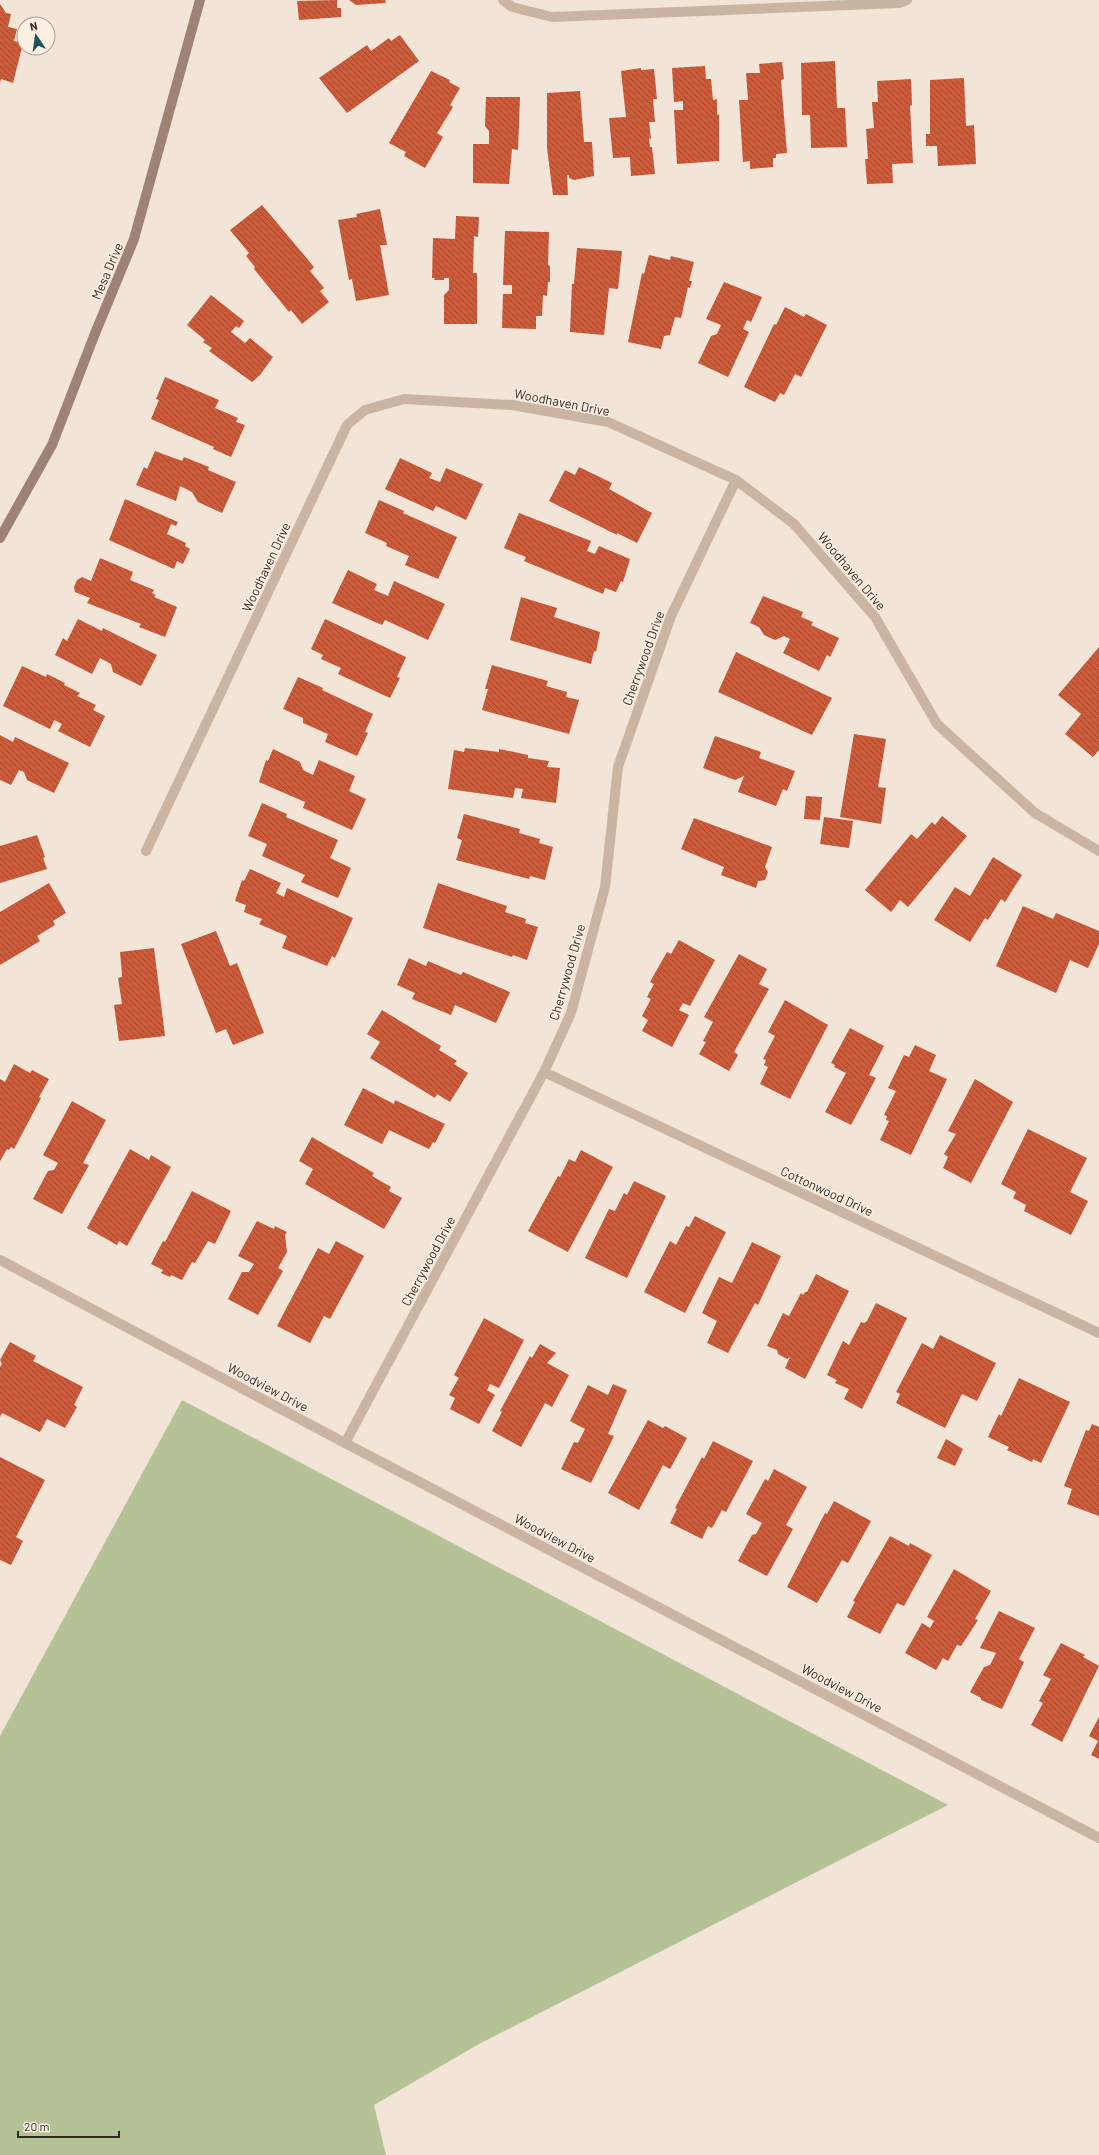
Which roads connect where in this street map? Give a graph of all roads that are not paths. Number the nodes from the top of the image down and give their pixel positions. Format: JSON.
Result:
{"nodes":[{"id":1,"x":200,"y":0,"type":"edge"},
{"id":2,"x":502,"y":0,"type":"edge"},
{"id":3,"x":907,"y":0,"type":"edge"},
{"id":4,"x":736,"y":480,"type":"junction"},
{"id":5,"x":0,"y":538,"type":"edge"},
{"id":6,"x":146,"y":851,"type":"dead end"},
{"id":7,"x":1099,"y":851,"type":"edge"},
{"id":8,"x":544,"y":1072,"type":"junction"},
{"id":9,"x":0,"y":1260,"type":"edge"},
{"id":10,"x":1099,"y":1333,"type":"edge"},
{"id":11,"x":345,"y":1443,"type":"junction"},
{"id":12,"x":1099,"y":1838,"type":"edge"}],
"edges":[{"from":1,"to":5,"type":"main road","name":"Mesa Drive"},
{"from":2,"to":3,"type":"street"},
{"from":4,"to":6,"type":"street","name":"Woodhaven Drive"},
{"from":4,"to":7,"type":"street","name":"Woodhaven Drive"},
{"from":4,"to":8,"type":"street","name":"Cherrywood Drive"},
{"from":8,"to":10,"type":"street","name":"Cottonwood Drive"},
{"from":8,"to":11,"type":"street","name":"Cherrywood Drive"},
{"from":9,"to":11,"type":"street","name":"Woodview Drive"},
{"from":11,"to":12,"type":"street","name":"Woodview Drive"}]}
